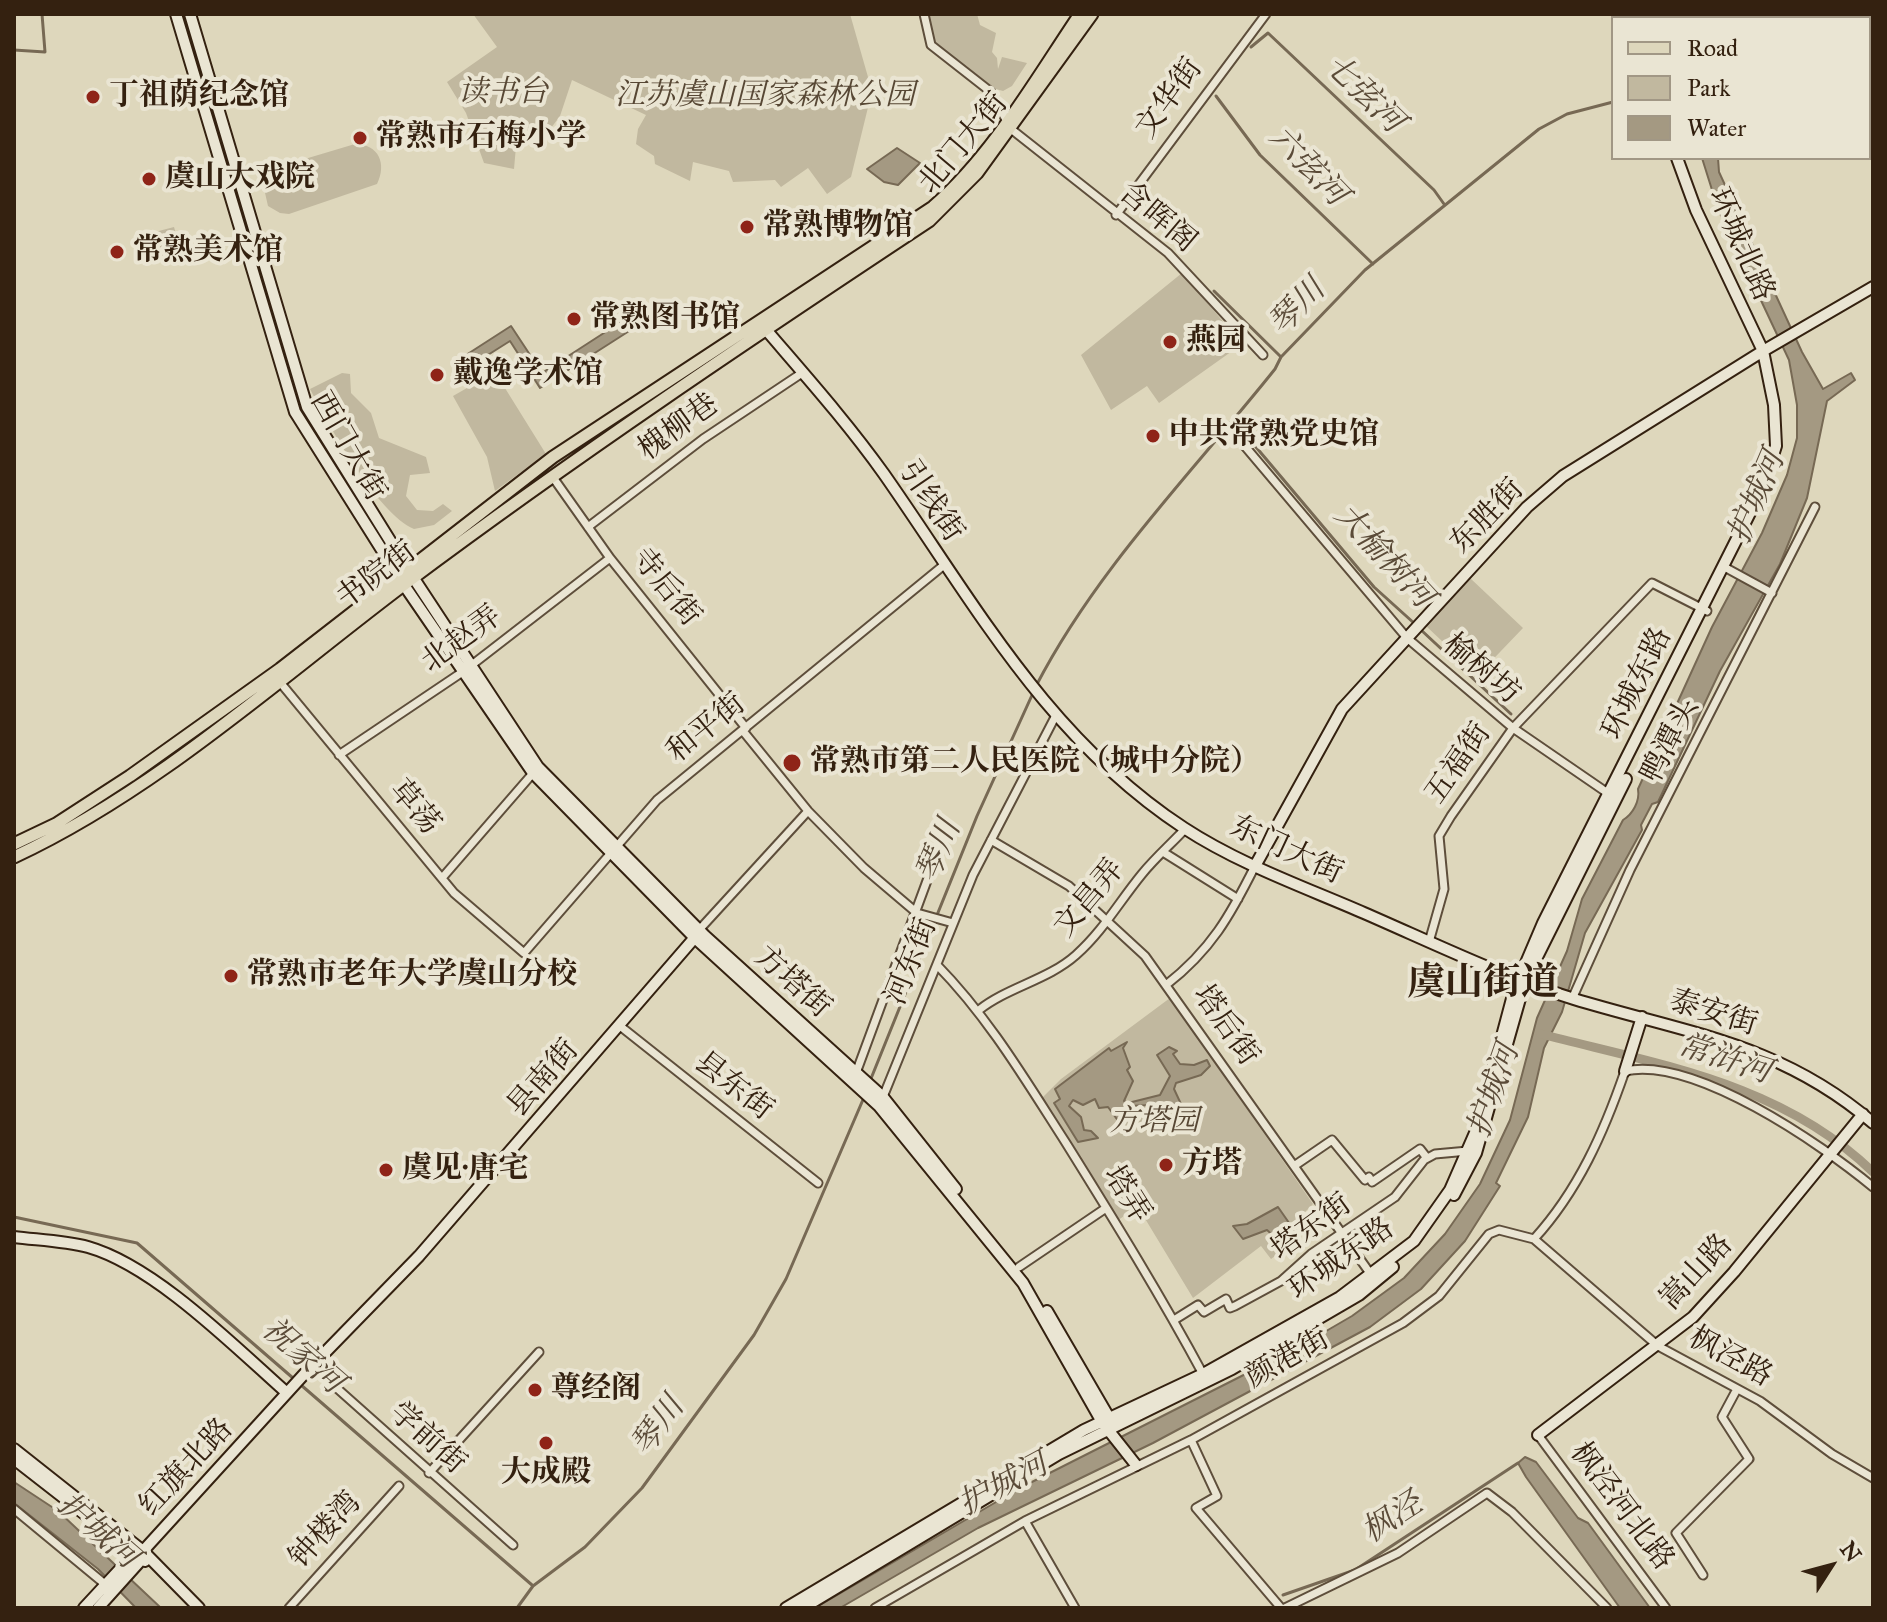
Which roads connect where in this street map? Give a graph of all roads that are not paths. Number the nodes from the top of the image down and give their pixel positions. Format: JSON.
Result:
{"nodes":[{"id":1,"x":176,"y":14,"type":"edge"},
{"id":2,"x":190,"y":14,"type":"edge"},
{"id":3,"x":924,"y":14,"type":"edge"},
{"id":4,"x":1080,"y":14,"type":"edge"},
{"id":5,"x":1092,"y":14,"type":"edge"},
{"id":6,"x":1266,"y":14,"type":"edge"},
{"id":7,"x":1009,"y":125,"type":"junction"},
{"id":8,"x":1680,"y":160,"type":"edge"},
{"id":9,"x":1116,"y":215,"type":"junction"},
{"id":10,"x":1873,"y":287,"type":"edge"},
{"id":11,"x":762,"y":324,"type":"junction"},
{"id":12,"x":1765,"y":349,"type":"junction"},
{"id":13,"x":1263,"y":355,"type":"dead end"},
{"id":14,"x":802,"y":373,"type":"junction"},
{"id":15,"x":1243,"y":444,"type":"dead end"},
{"id":16,"x":551,"y":476,"type":"junction"},
{"id":17,"x":1815,"y":507,"type":"dead end"},
{"id":18,"x":588,"y":527,"type":"junction"},
{"id":19,"x":610,"y":558,"type":"junction"},
{"id":20,"x":944,"y":565,"type":"junction"},
{"id":21,"x":1728,"y":569,"type":"junction"},
{"id":22,"x":406,"y":576,"type":"junction"},
{"id":23,"x":1772,"y":593,"type":"junction"},
{"id":24,"x":1704,"y":610,"type":"junction"},
{"id":25,"x":1410,"y":636,"type":"junction"},
{"id":26,"x":468,"y":668,"type":"junction"},
{"id":27,"x":279,"y":681,"type":"junction"},
{"id":28,"x":1055,"y":717,"type":"junction"},
{"id":29,"x":1513,"y":728,"type":"junction"},
{"id":30,"x":744,"y":730,"type":"junction"},
{"id":31,"x":339,"y":755,"type":"junction"},
{"id":32,"x":536,"y":770,"type":"junction"},
{"id":33,"x":1613,"y":797,"type":"junction"},
{"id":34,"x":808,"y":811,"type":"junction"},
{"id":35,"x":1185,"y":829,"type":"junction"},
{"id":36,"x":991,"y":840,"type":"junction"},
{"id":37,"x":14,"y":844,"type":"edge"},
{"id":38,"x":611,"y":850,"type":"junction"},
{"id":39,"x":1163,"y":852,"type":"junction"},
{"id":40,"x":14,"y":857,"type":"edge"},
{"id":41,"x":935,"y":859,"type":"dead end"},
{"id":42,"x":1255,"y":866,"type":"junction"},
{"id":43,"x":442,"y":878,"type":"junction"},
{"id":44,"x":1238,"y":899,"type":"junction"},
{"id":45,"x":917,"y":913,"type":"junction"},
{"id":46,"x":1110,"y":922,"type":"junction"},
{"id":47,"x":953,"y":923,"type":"junction"},
{"id":48,"x":697,"y":934,"type":"junction"},
{"id":49,"x":1429,"y":942,"type":"junction"},
{"id":50,"x":524,"y":953,"type":"joint"},
{"id":51,"x":937,"y":965,"type":"junction"},
{"id":52,"x":1522,"y":979,"type":"junction"},
{"id":53,"x":1166,"y":985,"type":"junction"},
{"id":54,"x":1572,"y":999,"type":"junction"},
{"id":55,"x":979,"y":1010,"type":"junction"},
{"id":56,"x":1642,"y":1017,"type":"junction"},
{"id":57,"x":620,"y":1026,"type":"junction"},
{"id":58,"x":1625,"y":1071,"type":"junction"},
{"id":59,"x":859,"y":1080,"type":"junction"},
{"id":60,"x":877,"y":1096,"type":"junction"},
{"id":61,"x":1863,"y":1114,"type":"junction"},
{"id":62,"x":1873,"y":1123,"type":"edge"},
{"id":63,"x":1471,"y":1152,"type":"junction"},
{"id":64,"x":1829,"y":1156,"type":"junction"},
{"id":65,"x":1427,"y":1158,"type":"junction"},
{"id":66,"x":1294,"y":1166,"type":"junction"},
{"id":67,"x":818,"y":1183,"type":"dead end"},
{"id":68,"x":1873,"y":1187,"type":"edge"},
{"id":69,"x":1106,"y":1208,"type":"junction"},
{"id":70,"x":1343,"y":1234,"type":"junction"},
{"id":71,"x":14,"y":1237,"type":"edge"},
{"id":72,"x":1534,"y":1239,"type":"junction"},
{"id":73,"x":1019,"y":1267,"type":"junction"},
{"id":74,"x":1374,"y":1279,"type":"junction"},
{"id":75,"x":1174,"y":1320,"type":"junction"},
{"id":76,"x":1658,"y":1346,"type":"junction"},
{"id":77,"x":539,"y":1352,"type":"dead end"},
{"id":78,"x":310,"y":1368,"type":"junction"},
{"id":79,"x":1205,"y":1377,"type":"junction"},
{"id":80,"x":1737,"y":1389,"type":"junction"},
{"id":81,"x":290,"y":1390,"type":"junction"},
{"id":82,"x":1108,"y":1424,"type":"junction"},
{"id":83,"x":1538,"y":1435,"type":"joint"},
{"id":84,"x":1191,"y":1440,"type":"junction"},
{"id":85,"x":14,"y":1449,"type":"edge"},
{"id":86,"x":14,"y":1459,"type":"edge"},
{"id":87,"x":1136,"y":1465,"type":"junction"},
{"id":88,"x":429,"y":1473,"type":"junction"},
{"id":89,"x":1873,"y":1478,"type":"edge"},
{"id":90,"x":399,"y":1486,"type":"dead end"},
{"id":91,"x":14,"y":1509,"type":"edge"},
{"id":92,"x":1025,"y":1521,"type":"junction"},
{"id":93,"x":513,"y":1545,"type":"dead end"},
{"id":94,"x":140,"y":1554,"type":"junction"},
{"id":95,"x":1703,"y":1575,"type":"dead end"},
{"id":96,"x":104,"y":1592,"type":"junction"},
{"id":97,"x":84,"y":1608,"type":"edge"},
{"id":98,"x":98,"y":1608,"type":"edge"},
{"id":99,"x":191,"y":1608,"type":"edge"},
{"id":100,"x":199,"y":1608,"type":"edge"},
{"id":101,"x":289,"y":1608,"type":"edge"},
{"id":102,"x":786,"y":1608,"type":"edge"},
{"id":103,"x":803,"y":1608,"type":"edge"},
{"id":104,"x":875,"y":1608,"type":"edge"},
{"id":105,"x":1075,"y":1608,"type":"edge"},
{"id":106,"x":1283,"y":1608,"type":"edge"},
{"id":107,"x":1607,"y":1608,"type":"edge"},
{"id":108,"x":1666,"y":1608,"type":"edge"}],
"edges":[{"from":1,"to":22,"type":"street","name":"西门大街"},
{"from":2,"to":22,"type":"street","name":"西门大街"},
{"from":3,"to":7,"type":"street","name":"含晖阁"},
{"from":4,"to":7,"type":"main road","name":"北门大街"},
{"from":5,"to":7,"type":"main road","name":"北门大街"},
{"from":6,"to":9,"type":"street","name":"文华街"},
{"from":7,"to":9,"type":"street","name":"含晖阁"},
{"from":7,"to":11,"type":"main road","name":"北门大街"},
{"from":8,"to":12,"type":"street","name":"环城北路"},
{"from":9,"to":13,"type":"street","name":"含晖阁"},
{"from":10,"to":12,"type":"street","name":"东胜街"},
{"from":11,"to":14,"type":"street","name":"引线街"},
{"from":11,"to":16,"type":"main road","name":"书院街"},
{"from":11,"to":22,"type":"main road","name":"书院街"},
{"from":12,"to":21,"type":"street","name":"环城东路"},
{"from":12,"to":24,"type":"street","name":"环城东路"},
{"from":12,"to":25,"type":"street","name":"东胜街"},
{"from":14,"to":18,"type":"street","name":"槐柳巷"},
{"from":14,"to":20,"type":"street","name":"引线街"},
{"from":15,"to":25,"type":"street","name":"榆树坊"},
{"from":16,"to":18,"type":"street","name":"寺后街"},
{"from":16,"to":22,"type":"main road","name":"书院街"},
{"from":17,"to":23,"type":"street","name":"鸭潭头"},
{"from":18,"to":19,"type":"street","name":"寺后街"},
{"from":19,"to":26,"type":"street","name":"北赵弄"},
{"from":19,"to":30,"type":"street","name":"寺后街"},
{"from":20,"to":28,"type":"street","name":"引线街"},
{"from":20,"to":30,"type":"street","name":"和平街"},
{"from":21,"to":23,"type":"street"},
{"from":21,"to":24,"type":"street","name":"环城东路"},
{"from":22,"to":26,"type":"street","name":"方塔街"},
{"from":22,"to":27,"type":"main road","name":"书院街"},
{"from":22,"to":37,"type":"main road","name":"书院街"},
{"from":23,"to":54,"type":"street","name":"鸭潭头"},
{"from":24,"to":29,"type":"street","name":"五福街"},
{"from":24,"to":33,"type":"street","name":"环城东路"},
{"from":25,"to":29,"type":"street","name":"榆树坊"},
{"from":25,"to":42,"type":"street","name":"东胜街"},
{"from":26,"to":31,"type":"street","name":"北赵弄"},
{"from":26,"to":32,"type":"street","name":"方塔街"},
{"from":27,"to":31,"type":"street","name":"草荡"},
{"from":27,"to":40,"type":"main road","name":"书院街"},
{"from":28,"to":35,"type":"street","name":"东门大街"},
{"from":28,"to":36,"type":"street","name":"河东街"},
{"from":29,"to":33,"type":"street","name":"榆树坊"},
{"from":29,"to":49,"type":"street","name":"五福街"},
{"from":30,"to":34,"type":"street","name":"寺后街"},
{"from":30,"to":38,"type":"street","name":"和平街"},
{"from":31,"to":43,"type":"street","name":"草荡"},
{"from":32,"to":38,"type":"street","name":"方塔街"},
{"from":32,"to":43,"type":"street"},
{"from":33,"to":52,"type":"street","name":"环城东路"},
{"from":34,"to":45,"type":"street","name":"寺后街"},
{"from":34,"to":48,"type":"street","name":"县南街"},
{"from":35,"to":39,"type":"street","name":"文昌弄"},
{"from":35,"to":42,"type":"street","name":"东门大街"},
{"from":36,"to":46,"type":"street","name":"塔后街"},
{"from":36,"to":47,"type":"street","name":"河东街"},
{"from":38,"to":48,"type":"street","name":"方塔街"},
{"from":38,"to":50,"type":"street","name":"和平街"},
{"from":39,"to":44,"type":"street"},
{"from":39,"to":46,"type":"street","name":"文昌弄"},
{"from":41,"to":45,"type":"street","name":"河东街"},
{"from":42,"to":44,"type":"street"},
{"from":42,"to":49,"type":"street","name":"东门大街"},
{"from":43,"to":50,"type":"street","name":"草荡"},
{"from":44,"to":53,"type":"street"},
{"from":45,"to":47,"type":"street"},
{"from":45,"to":59,"type":"street","name":"河东街"},
{"from":46,"to":53,"type":"street","name":"塔后街"},
{"from":46,"to":55,"type":"street","name":"文昌弄"},
{"from":47,"to":51,"type":"street","name":"河东街"},
{"from":48,"to":57,"type":"street","name":"县南街"},
{"from":48,"to":59,"type":"street","name":"方塔街"},
{"from":49,"to":52,"type":"street","name":"东门大街"},
{"from":51,"to":55,"type":"street","name":"塔弄"},
{"from":51,"to":60,"type":"street","name":"河东街"},
{"from":52,"to":54,"type":"street","name":"泰安街"},
{"from":52,"to":63,"type":"street","name":"环城东路"},
{"from":53,"to":66,"type":"street","name":"塔后街"},
{"from":54,"to":56,"type":"street","name":"泰安街"},
{"from":55,"to":69,"type":"street","name":"塔弄"},
{"from":56,"to":58,"type":"street"},
{"from":56,"to":61,"type":"street","name":"泰安街"},
{"from":57,"to":67,"type":"street","name":"县东街"},
{"from":57,"to":78,"type":"street","name":"县南街"},
{"from":58,"to":64,"type":"street"},
{"from":58,"to":72,"type":"street"},
{"from":59,"to":60,"type":"street","name":"方塔街"},
{"from":60,"to":73,"type":"street","name":"方塔街"},
{"from":60,"to":82,"type":"street","name":"方塔街"},
{"from":61,"to":62,"type":"street","name":"泰安街"},
{"from":61,"to":64,"type":"street","name":"嵩山路"},
{"from":63,"to":65,"type":"street"},
{"from":63,"to":74,"type":"street","name":"环城东路"},
{"from":64,"to":68,"type":"street"},
{"from":64,"to":76,"type":"street","name":"嵩山路"},
{"from":65,"to":66,"type":"street"},
{"from":65,"to":70,"type":"street","name":"塔东街"},
{"from":66,"to":70,"type":"street","name":"塔后街"},
{"from":69,"to":73,"type":"street"},
{"from":69,"to":75,"type":"street","name":"塔弄"},
{"from":70,"to":74,"type":"street","name":"塔后街"},
{"from":70,"to":75,"type":"street","name":"塔东街"},
{"from":71,"to":81,"type":"street"},
{"from":72,"to":76,"type":"street","name":"枫泾路"},
{"from":72,"to":84,"type":"street","name":"颜港街"},
{"from":73,"to":82,"type":"street","name":"方塔街"},
{"from":74,"to":79,"type":"street","name":"环城东路"},
{"from":75,"to":79,"type":"street","name":"塔弄"},
{"from":76,"to":80,"type":"street","name":"枫泾路"},
{"from":76,"to":83,"type":"street","name":"嵩山路"},
{"from":77,"to":88,"type":"street"},
{"from":78,"to":81,"type":"street","name":"红旗北路"},
{"from":78,"to":88,"type":"street","name":"学前街"},
{"from":79,"to":82,"type":"street","name":"环城东路"},
{"from":80,"to":89,"type":"street","name":"枫泾路"},
{"from":80,"to":95,"type":"street"},
{"from":81,"to":94,"type":"street","name":"红旗北路"},
{"from":82,"to":87,"type":"street","name":"方塔街"},
{"from":82,"to":102,"type":"street","name":"环城东路"},
{"from":82,"to":103,"type":"street","name":"环城东路"},
{"from":83,"to":108,"type":"street","name":"枫泾河北路"},
{"from":84,"to":87,"type":"street","name":"颜港街"},
{"from":84,"to":106,"type":"street"},
{"from":85,"to":94,"type":"street"},
{"from":86,"to":94,"type":"street"},
{"from":87,"to":92,"type":"street","name":"颜港街"},
{"from":88,"to":93,"type":"street","name":"学前街"},
{"from":90,"to":101,"type":"street","name":"钟楼湾"},
{"from":91,"to":96,"type":"street"},
{"from":92,"to":104,"type":"street","name":"颜港街"},
{"from":92,"to":105,"type":"street"},
{"from":94,"to":96,"type":"street","name":"红旗北路"},
{"from":94,"to":99,"type":"street"},
{"from":94,"to":100,"type":"street"},
{"from":96,"to":97,"type":"street"},
{"from":96,"to":98,"type":"street"},
{"from":106,"to":107,"type":"street"}]}
